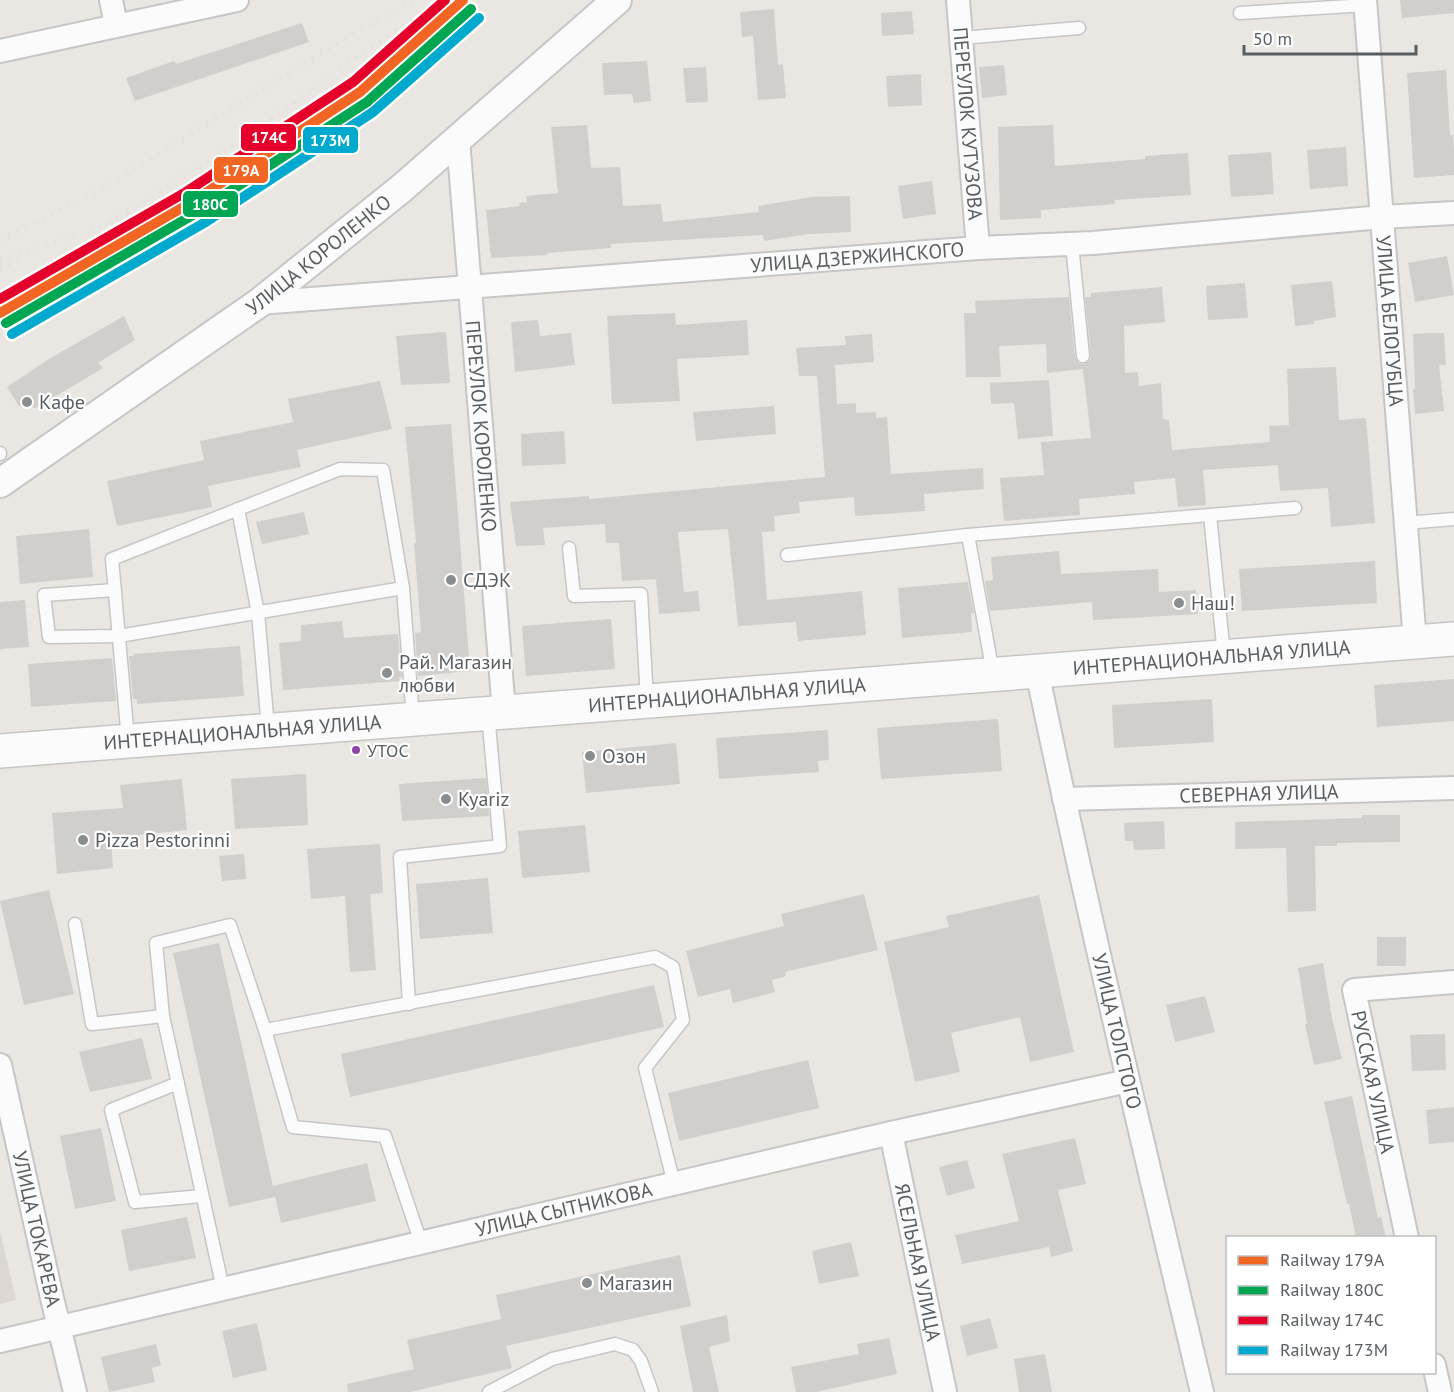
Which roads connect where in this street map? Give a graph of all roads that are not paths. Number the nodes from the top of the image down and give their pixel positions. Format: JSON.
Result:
{"nodes":[{"id":1,"x":111,"y":0,"type":"edge"},
{"id":2,"x":237,"y":0,"type":"edge"},
{"id":3,"x":617,"y":0,"type":"edge"},
{"id":4,"x":958,"y":0,"type":"edge"},
{"id":5,"x":1365,"y":3,"type":"edge"},
{"id":6,"x":1240,"y":14,"type":"dead end"},
{"id":7,"x":116,"y":25,"type":"junction"},
{"id":8,"x":1079,"y":28,"type":"dead end"},
{"id":9,"x":961,"y":38,"type":"junction"},
{"id":10,"x":0,"y":51,"type":"edge"},
{"id":11,"x":458,"y":139,"type":"junction"},
{"id":12,"x":1454,"y":213,"type":"edge"},
{"id":13,"x":1382,"y":217,"type":"junction"},
{"id":14,"x":1072,"y":244,"type":"junction"},
{"id":15,"x":978,"y":248,"type":"junction"},
{"id":16,"x":470,"y":287,"type":"junction"},
{"id":17,"x":259,"y":303,"type":"junction"},
{"id":18,"x":1083,"y":356,"type":"dead end"},
{"id":19,"x":0,"y":483,"type":"edge"},
{"id":20,"x":1295,"y":508,"type":"dead end"},
{"id":21,"x":238,"y":509,"type":"junction"},
{"id":22,"x":1210,"y":515,"type":"junction"},
{"id":23,"x":1454,"y":519,"type":"edge"},
{"id":24,"x":1406,"y":523,"type":"junction"},
{"id":25,"x":968,"y":535,"type":"junction"},
{"id":26,"x":570,"y":548,"type":"dead end"},
{"id":27,"x":787,"y":555,"type":"dead end"},
{"id":28,"x":403,"y":588,"type":"junction"},
{"id":29,"x":115,"y":590,"type":"junction"},
{"id":30,"x":258,"y":613,"type":"junction"},
{"id":31,"x":119,"y":636,"type":"junction"},
{"id":32,"x":1454,"y":639,"type":"edge"},
{"id":33,"x":1415,"y":642,"type":"junction"},
{"id":34,"x":1225,"y":657,"type":"junction"},
{"id":35,"x":1037,"y":671,"type":"junction"},
{"id":36,"x":993,"y":674,"type":"junction"},
{"id":37,"x":647,"y":701,"type":"junction"},
{"id":38,"x":496,"y":713,"type":"junction"},
{"id":39,"x":413,"y":719,"type":"junction"},
{"id":40,"x":268,"y":730,"type":"junction"},
{"id":41,"x":128,"y":741,"type":"junction"},
{"id":42,"x":0,"y":751,"type":"edge"},
{"id":43,"x":1454,"y":788,"type":"edge"},
{"id":44,"x":1064,"y":799,"type":"junction"},
{"id":45,"x":75,"y":924,"type":"dead end"},
{"id":46,"x":1454,"y":982,"type":"edge"},
{"id":47,"x":409,"y":1004,"type":"junction"},
{"id":48,"x":163,"y":1016,"type":"junction"},
{"id":49,"x":265,"y":1030,"type":"junction"},
{"id":50,"x":0,"y":1065,"type":"edge"},
{"id":51,"x":1128,"y":1081,"type":"junction"},
{"id":52,"x":178,"y":1083,"type":"junction"},
{"id":53,"x":891,"y":1132,"type":"junction"},
{"id":54,"x":674,"y":1184,"type":"junction"},
{"id":55,"x":202,"y":1196,"type":"junction"},
{"id":56,"x":1407,"y":1236,"type":"edge"},
{"id":57,"x":421,"y":1243,"type":"junction"},
{"id":58,"x":223,"y":1289,"type":"junction"},
{"id":59,"x":60,"y":1328,"type":"junction"},
{"id":60,"x":0,"y":1341,"type":"edge"},
{"id":61,"x":1436,"y":1374,"type":"edge"},
{"id":62,"x":75,"y":1392,"type":"edge"},
{"id":63,"x":489,"y":1392,"type":"edge"},
{"id":64,"x":652,"y":1392,"type":"edge"},
{"id":65,"x":945,"y":1392,"type":"edge"},
{"id":66,"x":1202,"y":1392,"type":"edge"},
{"id":67,"x":1440,"y":1392,"type":"edge"}],
"edges":[{"from":1,"to":7,"type":"street"},
{"from":2,"to":7,"type":"street"},
{"from":3,"to":11,"type":"street","name":"УЛИЦА КОРОЛЕНКО"},
{"from":4,"to":9,"type":"street","name":"ПЕРЕУЛОК КУТУЗОВА"},
{"from":5,"to":6,"type":"lane"},
{"from":5,"to":13,"type":"street","name":"УЛИЦА БЕЛОГУБЦА"},
{"from":7,"to":10,"type":"street"},
{"from":8,"to":9,"type":"lane"},
{"from":9,"to":15,"type":"street","name":"ПЕРЕУЛОК КУТУЗОВА"},
{"from":11,"to":16,"type":"street","name":"ПЕРЕУЛОК КОРОЛЕНКО"},
{"from":11,"to":17,"type":"street","name":"УЛИЦА КОРОЛЕНКО"},
{"from":12,"to":13,"type":"street","name":"УЛИЦА ДЗЕРЖИНСКОГО"},
{"from":13,"to":14,"type":"street","name":"УЛИЦА ДЗЕРЖИНСКОГО"},
{"from":13,"to":24,"type":"street","name":"УЛИЦА БЕЛОГУБЦА"},
{"from":14,"to":15,"type":"street","name":"УЛИЦА ДЗЕРЖИНСКОГО"},
{"from":14,"to":18,"type":"lane"},
{"from":15,"to":16,"type":"street","name":"УЛИЦА ДЗЕРЖИНСКОГО"},
{"from":16,"to":17,"type":"street","name":"УЛИЦА ДЗЕРЖИНСКОГО"},
{"from":16,"to":38,"type":"street","name":"ПЕРЕУЛОК КОРОЛЕНКО"},
{"from":17,"to":19,"type":"street","name":"УЛИЦА КОРОЛЕНКО"},
{"from":20,"to":22,"type":"lane"},
{"from":21,"to":28,"type":"lane"},
{"from":21,"to":29,"type":"lane"},
{"from":21,"to":30,"type":"lane"},
{"from":22,"to":25,"type":"lane"},
{"from":22,"to":34,"type":"lane"},
{"from":23,"to":24,"type":"lane"},
{"from":24,"to":33,"type":"street","name":"УЛИЦА БЕЛОГУБЦА"},
{"from":25,"to":27,"type":"lane"},
{"from":25,"to":36,"type":"lane"},
{"from":26,"to":37,"type":"lane"},
{"from":28,"to":30,"type":"lane"},
{"from":28,"to":39,"type":"lane"},
{"from":29,"to":31,"type":"lane"},
{"from":29,"to":31,"type":"lane"},
{"from":30,"to":31,"type":"lane"},
{"from":30,"to":40,"type":"lane"},
{"from":31,"to":41,"type":"lane"},
{"from":32,"to":33,"type":"main road","name":"ИНТЕРНАЦИОНАЛЬНАЯ УЛИЦА"},
{"from":33,"to":34,"type":"main road","name":"ИНТЕРНАЦИОНАЛЬНАЯ УЛИЦА"},
{"from":34,"to":35,"type":"main road","name":"ИНТЕРНАЦИОНАЛЬНАЯ УЛИЦА"},
{"from":35,"to":36,"type":"main road","name":"ИНТЕРНАЦИОНАЛЬНАЯ УЛИЦА"},
{"from":35,"to":44,"type":"street","name":"УЛИЦА ТОЛСТОГО"},
{"from":36,"to":37,"type":"main road","name":"ИНТЕРНАЦИОНАЛЬНАЯ УЛИЦА"},
{"from":37,"to":38,"type":"main road","name":"ИНТЕРНАЦИОНАЛЬНАЯ УЛИЦА"},
{"from":38,"to":39,"type":"main road","name":"ИНТЕРНАЦИОНАЛЬНАЯ УЛИЦА"},
{"from":38,"to":47,"type":"lane"},
{"from":39,"to":40,"type":"main road","name":"ИНТЕРНАЦИОНАЛЬНАЯ УЛИЦА"},
{"from":40,"to":41,"type":"main road","name":"ИНТЕРНАЦИОНАЛЬНАЯ УЛИЦА"},
{"from":41,"to":42,"type":"main road","name":"ИНТЕРНАЦИОНАЛЬНАЯ УЛИЦА"},
{"from":43,"to":44,"type":"street","name":"СЕВЕРНАЯ УЛИЦА"},
{"from":44,"to":51,"type":"street","name":"УЛИЦА ТОЛСТОГО"},
{"from":45,"to":48,"type":"lane"},
{"from":46,"to":56,"type":"street","name":"РУССКАЯ УЛИЦА"},
{"from":47,"to":49,"type":"lane"},
{"from":47,"to":54,"type":"lane"},
{"from":48,"to":49,"type":"lane"},
{"from":48,"to":52,"type":"lane"},
{"from":49,"to":57,"type":"lane"},
{"from":50,"to":59,"type":"street","name":"УЛИЦА ТОКАРЕВА"},
{"from":51,"to":53,"type":"street","name":"УЛИЦА СЫТНИКОВА"},
{"from":51,"to":66,"type":"street","name":"УЛИЦА ТОЛСТОГО"},
{"from":52,"to":55,"type":"lane"},
{"from":52,"to":55,"type":"lane"},
{"from":53,"to":54,"type":"street","name":"УЛИЦА СЫТНИКОВА"},
{"from":53,"to":65,"type":"street","name":"ЯСЕЛЬНАЯ УЛИЦА"},
{"from":54,"to":57,"type":"street","name":"УЛИЦА СЫТНИКОВА"},
{"from":55,"to":58,"type":"lane"},
{"from":57,"to":58,"type":"street","name":"УЛИЦА СЫТНИКОВА"},
{"from":58,"to":59,"type":"street","name":"УЛИЦА СЫТНИКОВА"},
{"from":59,"to":60,"type":"street","name":"УЛИЦА СЫТНИКОВА"},
{"from":59,"to":62,"type":"street","name":"УЛИЦА ТОКАРЕВА"},
{"from":61,"to":67,"type":"street"},
{"from":63,"to":64,"type":"lane"}]}
